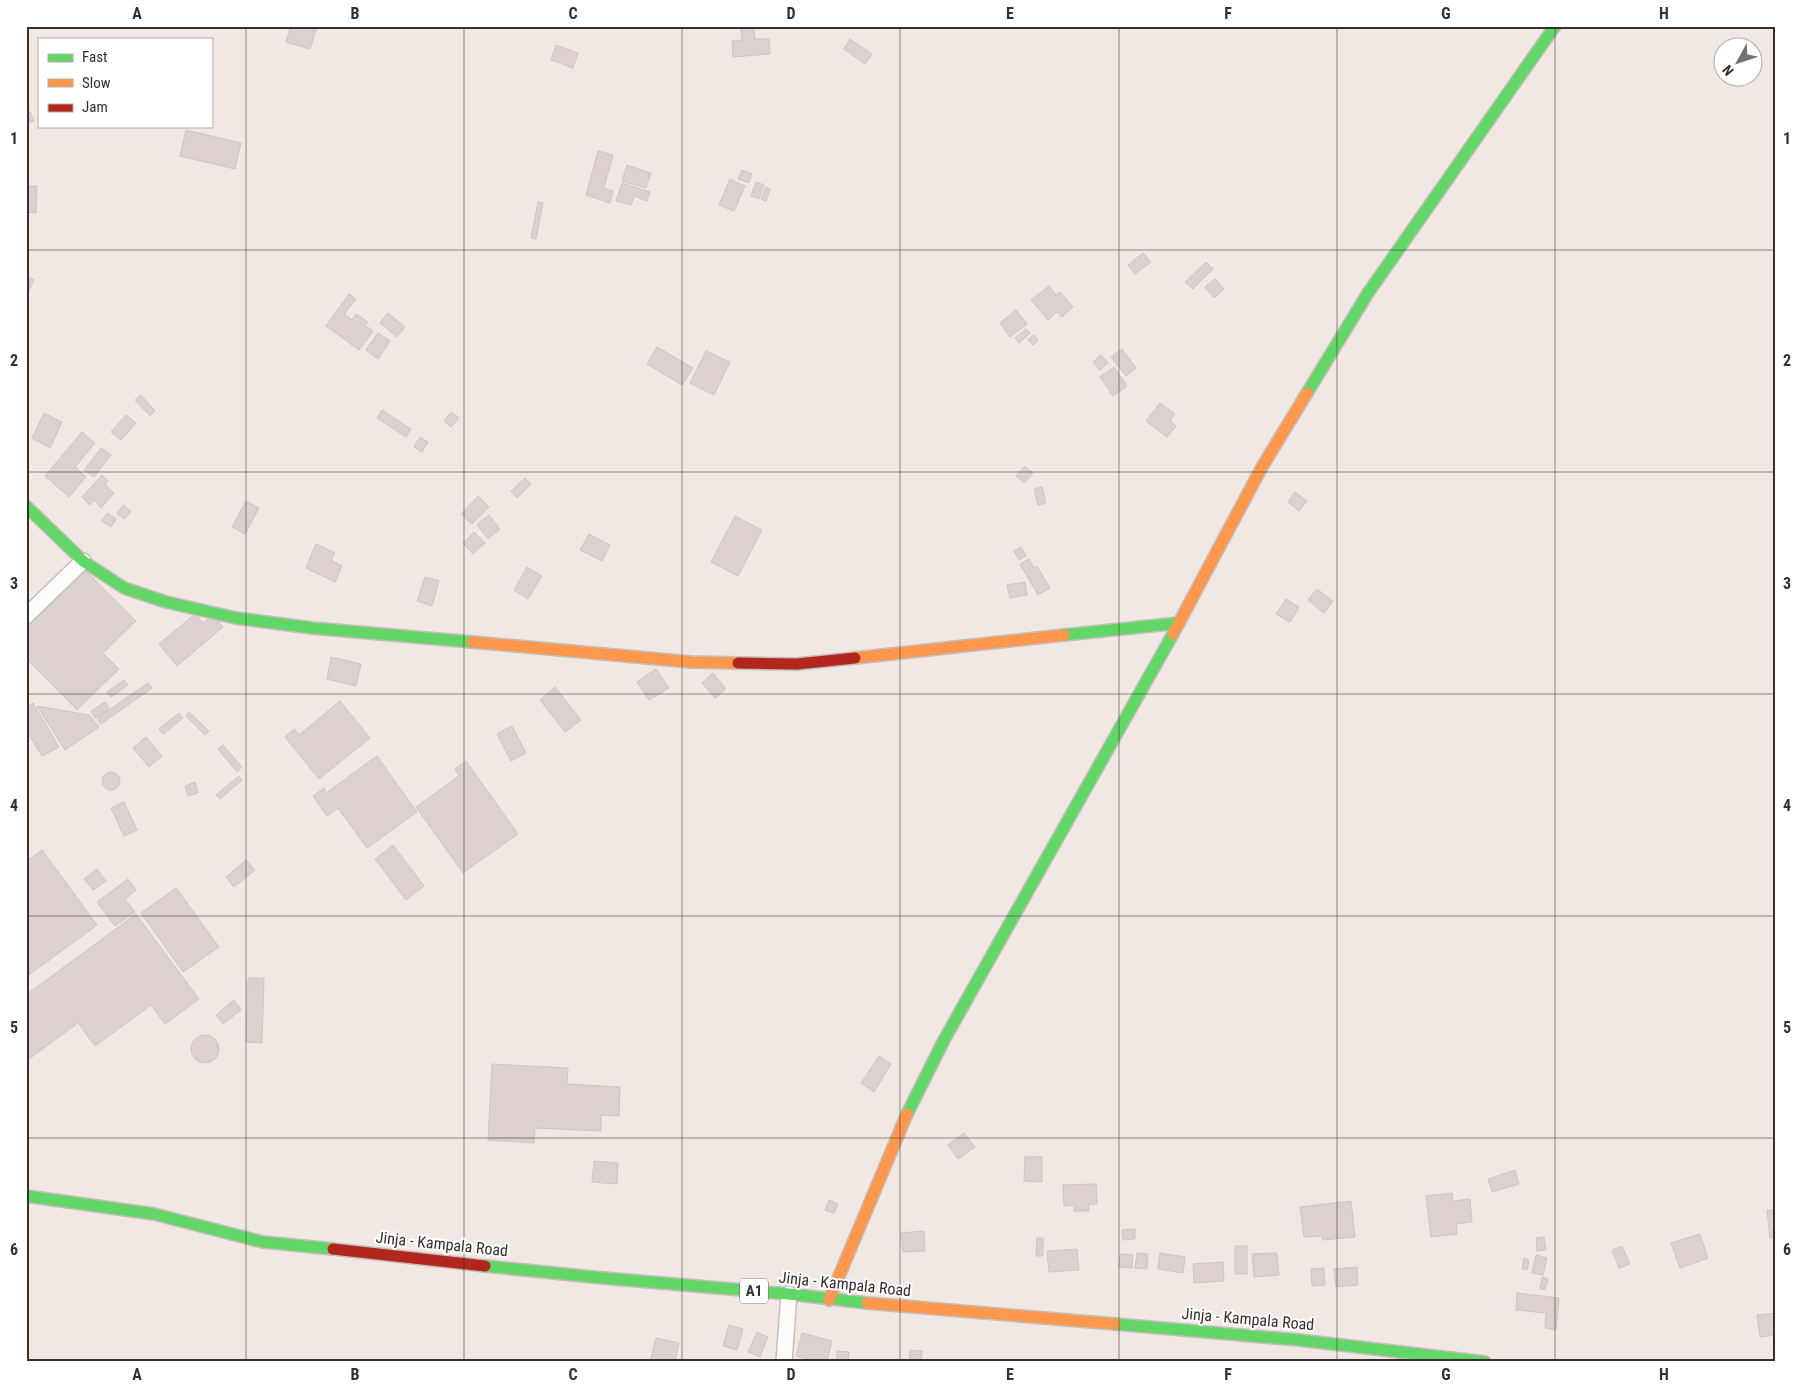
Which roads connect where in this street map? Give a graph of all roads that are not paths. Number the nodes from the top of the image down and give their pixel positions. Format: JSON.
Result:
{"nodes":[{"id":1,"x":1555,"y":26,"type":"edge"},
{"id":2,"x":26,"y":506,"type":"edge"},
{"id":3,"x":84,"y":561,"type":"junction"},
{"id":4,"x":26,"y":616,"type":"edge"},
{"id":5,"x":1180,"y":623,"type":"junction"},
{"id":6,"x":26,"y":1196,"type":"edge"},
{"id":7,"x":789,"y":1294,"type":"junction"},
{"id":8,"x":829,"y":1300,"type":"junction"},
{"id":9,"x":784,"y":1362,"type":"edge"},
{"id":10,"x":1485,"y":1362,"type":"edge"}],
"edges":[{"from":1,"to":5,"type":"main road"},
{"from":2,"to":3,"type":"main road"},
{"from":3,"to":4,"type":"street"},
{"from":3,"to":5,"type":"main road"},
{"from":5,"to":8,"type":"main road"},
{"from":6,"to":7,"type":"main road","name":"Jinja - Kampala Road","number":"A1"},
{"from":7,"to":8,"type":"main road","name":"Jinja - Kampala Road","number":"A1"},
{"from":7,"to":9,"type":"street"},
{"from":8,"to":10,"type":"main road","name":"Jinja - Kampala Road","number":"A1"}]}
